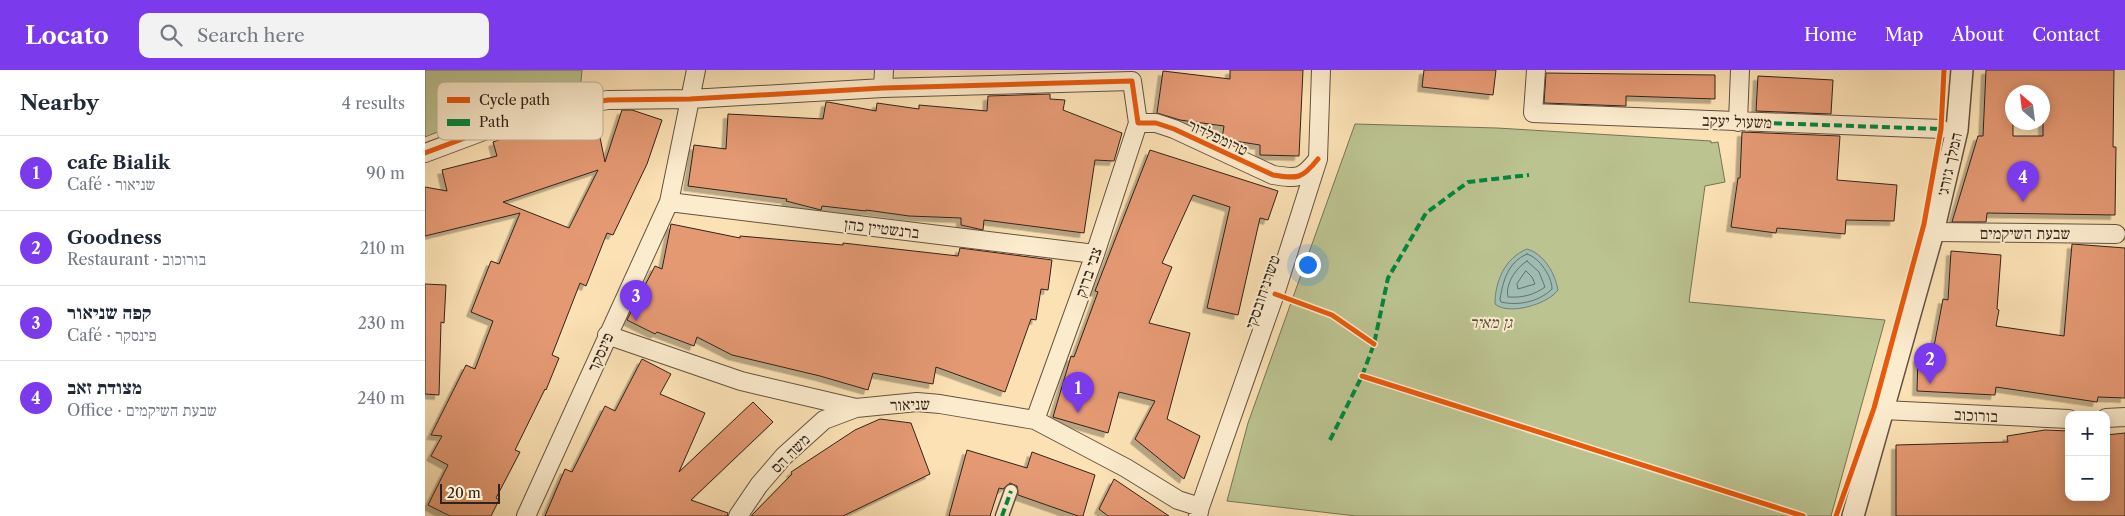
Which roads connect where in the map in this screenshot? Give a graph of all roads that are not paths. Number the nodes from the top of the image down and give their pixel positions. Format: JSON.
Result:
{"nodes":[{"id":1,"x":696,"y":70,"type":"edge"},
{"id":2,"x":885,"y":70,"type":"edge"},
{"id":3,"x":1321,"y":70,"type":"edge"},
{"id":4,"x":1536,"y":70,"type":"edge"},
{"id":5,"x":1740,"y":70,"type":"edge"},
{"id":6,"x":1961,"y":70,"type":"edge"},
{"id":7,"x":1132,"y":76,"type":"edge"},
{"id":8,"x":883,"y":88,"type":"junction"},
{"id":9,"x":690,"y":99,"type":"junction"},
{"id":10,"x":603,"y":101,"type":"edge"},
{"id":11,"x":1738,"y":122,"type":"junction"},
{"id":12,"x":1138,"y":123,"type":"junction"},
{"id":13,"x":1941,"y":130,"type":"dead end"},
{"id":14,"x":460,"y":140,"type":"edge"},
{"id":15,"x":425,"y":153,"type":"edge"},
{"id":16,"x":1318,"y":159,"type":"junction"},
{"id":17,"x":669,"y":202,"type":"junction"},
{"id":18,"x":1933,"y":232,"type":"junction"},
{"id":19,"x":2116,"y":234,"type":"dead end"},
{"id":20,"x":1095,"y":254,"type":"junction"},
{"id":21,"x":607,"y":335,"type":"junction"},
{"id":22,"x":856,"y":408,"type":"junction"},
{"id":23,"x":1883,"y":410,"type":"junction"},
{"id":24,"x":2125,"y":417,"type":"edge"},
{"id":25,"x":2110,"y":418,"type":"edge"},
{"id":26,"x":2065,"y":419,"type":"edge"},
{"id":27,"x":1035,"y":420,"type":"junction"},
{"id":28,"x":1011,"y":491,"type":"dead end"},
{"id":29,"x":1199,"y":511,"type":"edge"},
{"id":30,"x":526,"y":516,"type":"edge"},
{"id":31,"x":739,"y":516,"type":"edge"},
{"id":32,"x":1002,"y":516,"type":"edge"},
{"id":33,"x":1853,"y":516,"type":"edge"}],
"edges":[{"from":1,"to":9,"type":"street","name":"פינסקר"},
{"from":2,"to":8,"type":"street"},
{"from":3,"to":16,"type":"street","name":"טשרניחובסקי"},
{"from":4,"to":11,"type":"street","name":"משעול יעקב"},
{"from":5,"to":11,"type":"street"},
{"from":6,"to":18,"type":"street","name":"המלך ג׳ורג׳"},
{"from":7,"to":8,"type":"street"},
{"from":7,"to":12,"type":"street"},
{"from":8,"to":9,"type":"street"},
{"from":9,"to":10,"type":"street"},
{"from":9,"to":17,"type":"street","name":"פינסקר"},
{"from":11,"to":13,"type":"street","name":"משעול יעקב"},
{"from":12,"to":16,"type":"street","name":"טרומפלדור"},
{"from":12,"to":20,"type":"street","name":"צבי ברוק"},
{"from":14,"to":15,"type":"street"},
{"from":16,"to":29,"type":"street","name":"טשרניחובסקי"},
{"from":17,"to":20,"type":"street","name":"ברנשטיין כהן"},
{"from":17,"to":21,"type":"street","name":"פינסקר"},
{"from":18,"to":19,"type":"street","name":"שבעת השיקמים"},
{"from":18,"to":23,"type":"street","name":"המלך ג׳ורג׳"},
{"from":20,"to":27,"type":"street","name":"צבי ברוק"},
{"from":21,"to":22,"type":"street","name":"שניאור"},
{"from":21,"to":30,"type":"street","name":"פינסקר"},
{"from":22,"to":27,"type":"street","name":"שניאור"},
{"from":22,"to":31,"type":"street","name":"משה הס"},
{"from":23,"to":26,"type":"street","name":"בורוכוב"},
{"from":23,"to":33,"type":"street","name":"המלך ג׳ורג׳"},
{"from":24,"to":25,"type":"street"},
{"from":27,"to":29,"type":"street","name":"שניאור"},
{"from":28,"to":32,"type":"street"}]}
